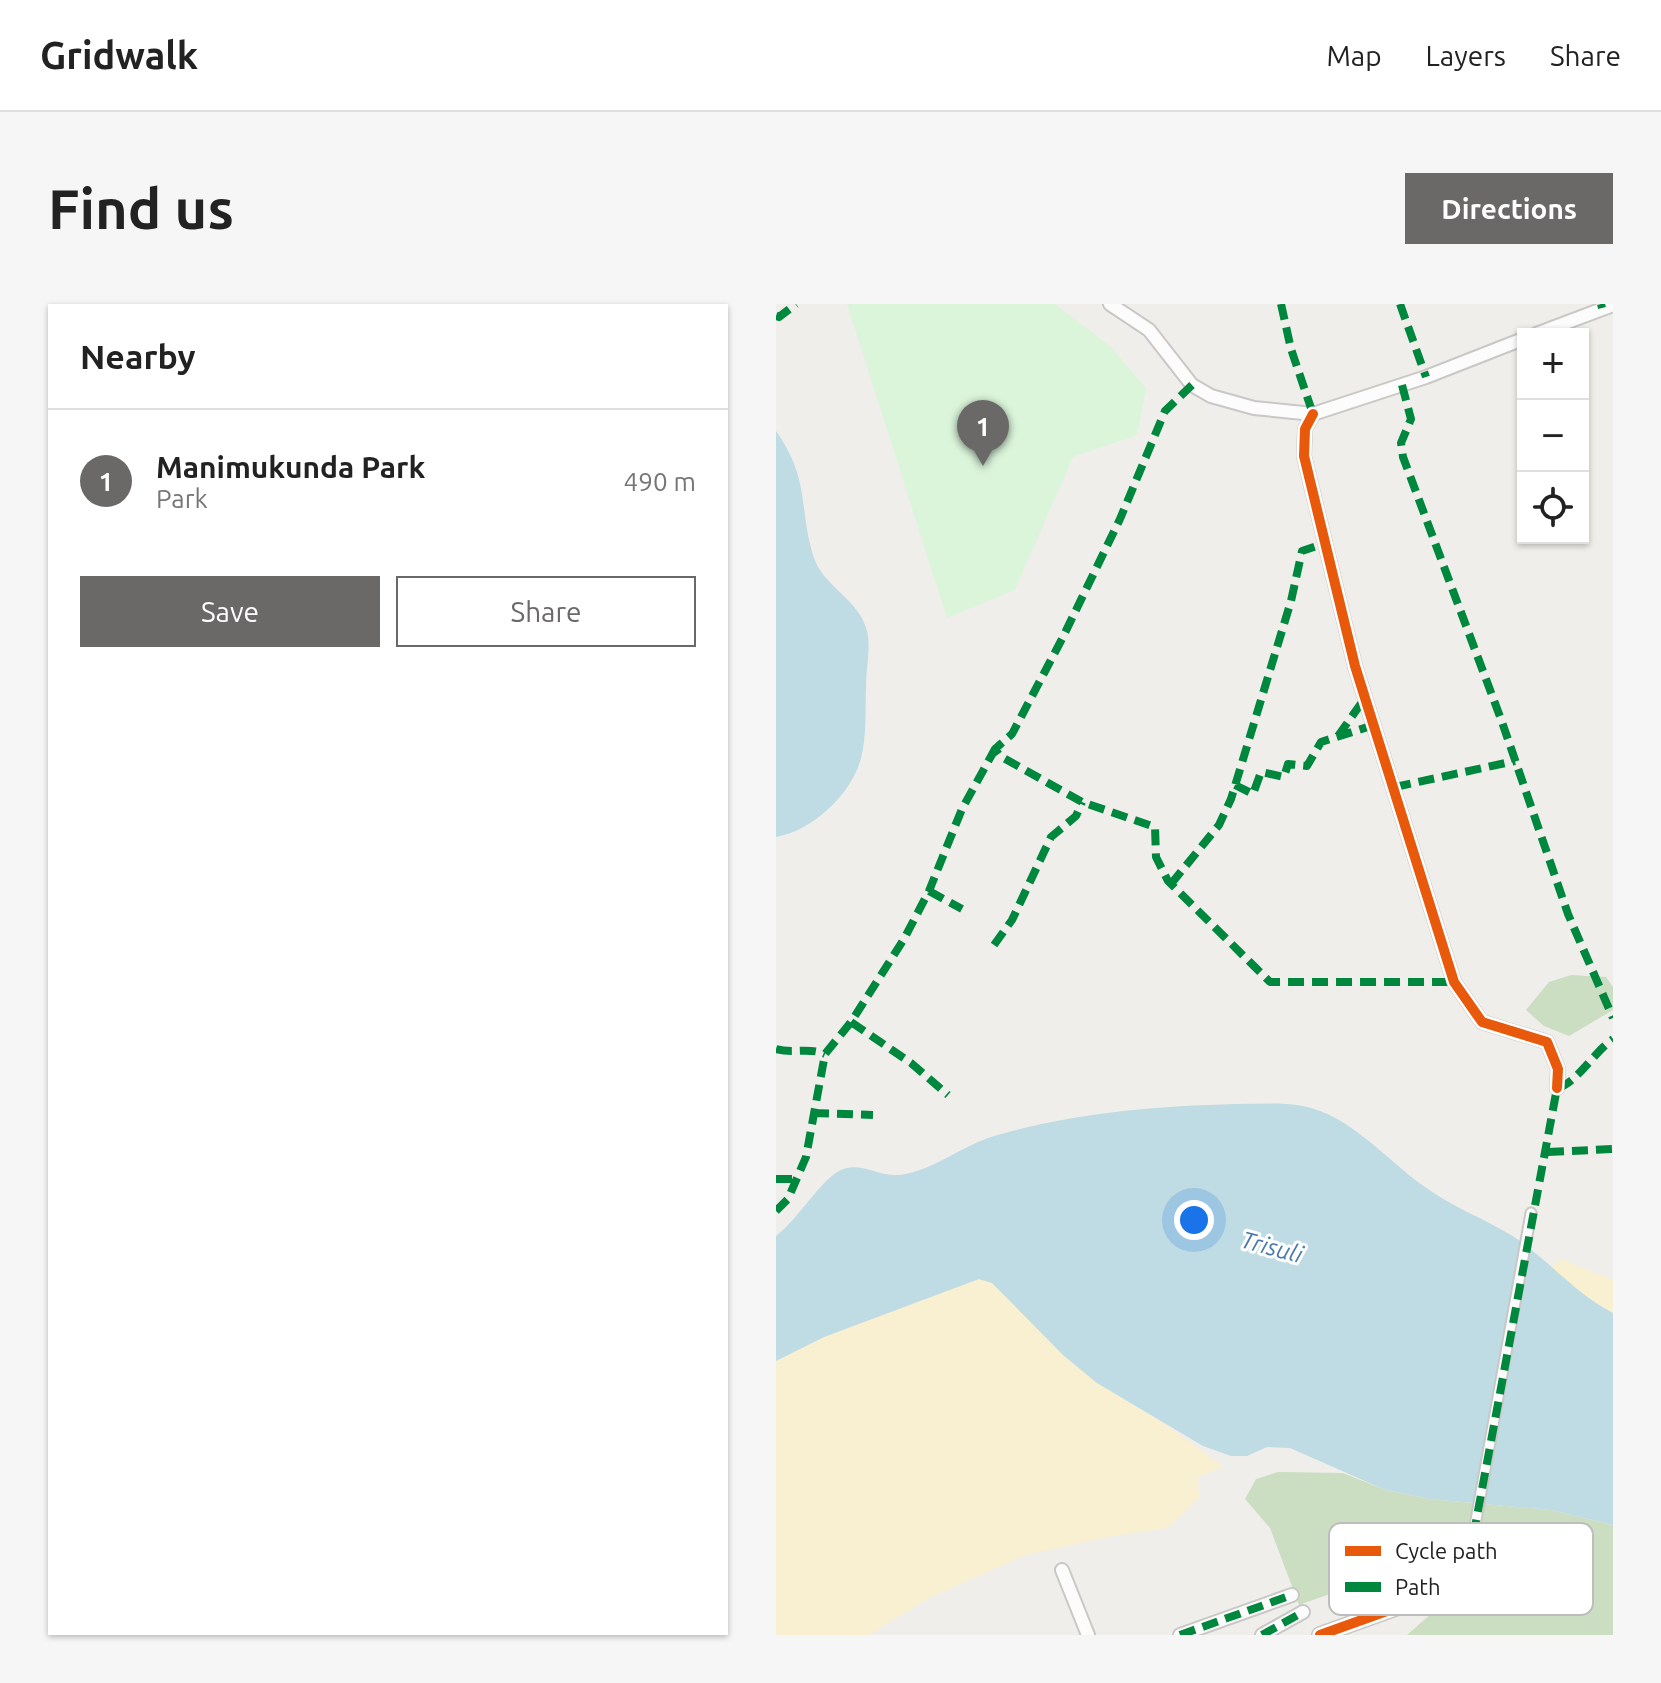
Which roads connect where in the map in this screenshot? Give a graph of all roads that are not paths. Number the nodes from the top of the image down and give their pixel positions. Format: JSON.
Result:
{"nodes":[{"id":1,"x":1110,"y":304,"type":"edge"},
{"id":2,"x":1613,"y":305,"type":"edge"},
{"id":3,"x":1552,"y":328,"type":"edge"},
{"id":4,"x":1517,"y":341,"type":"edge"},
{"id":5,"x":1313,"y":414,"type":"junction"},
{"id":6,"x":1557,"y":1088,"type":"dead end"},
{"id":7,"x":1531,"y":1213,"type":"dead end"},
{"id":8,"x":1475,"y":1523,"type":"edge"},
{"id":9,"x":1062,"y":1570,"type":"dead end"},
{"id":10,"x":1292,"y":1595,"type":"dead end"},
{"id":11,"x":1303,"y":1612,"type":"dead end"},
{"id":12,"x":1376,"y":1615,"type":"edge"},
{"id":13,"x":1088,"y":1635,"type":"edge"},
{"id":14,"x":1180,"y":1635,"type":"edge"},
{"id":15,"x":1262,"y":1635,"type":"edge"},
{"id":16,"x":1320,"y":1635,"type":"edge"}],
"edges":[{"from":1,"to":5,"type":"street"},
{"from":2,"to":3,"type":"street"},
{"from":4,"to":5,"type":"street"},
{"from":5,"to":6,"type":"street"},
{"from":7,"to":8,"type":"street"},
{"from":9,"to":13,"type":"street"},
{"from":10,"to":14,"type":"street"},
{"from":11,"to":15,"type":"street"},
{"from":12,"to":16,"type":"street"}]}
